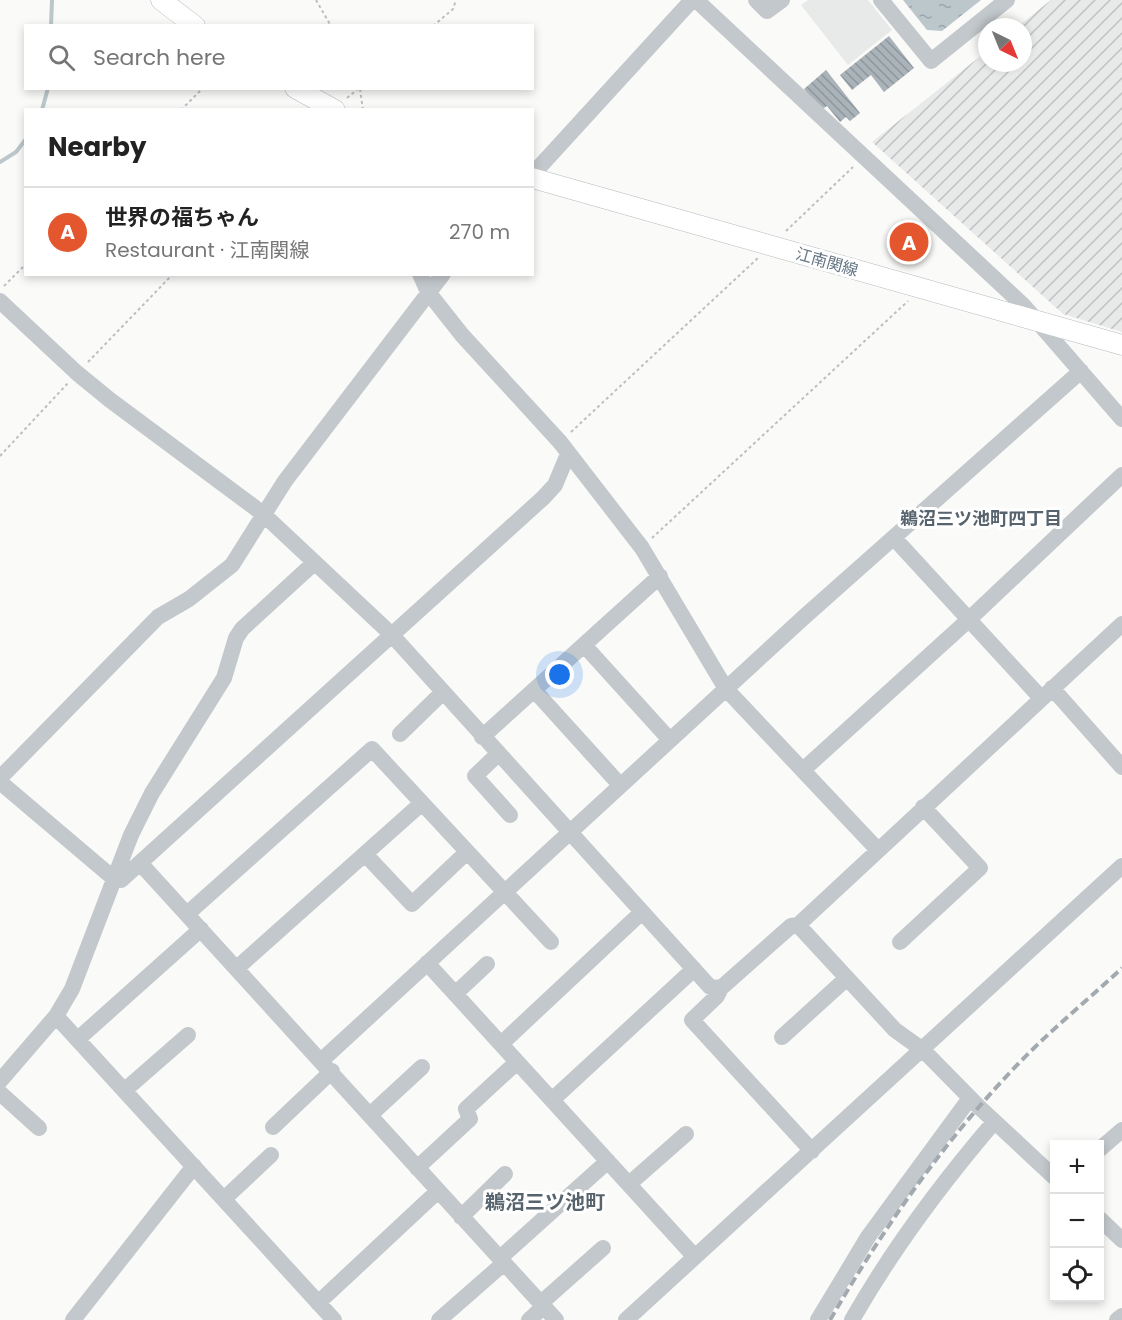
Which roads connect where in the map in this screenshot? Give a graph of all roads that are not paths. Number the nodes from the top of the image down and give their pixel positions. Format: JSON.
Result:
{"nodes":[{"id":1,"x":161,"y":0,"type":"edge"},
{"id":2,"x":694,"y":0,"type":"edge"},
{"id":3,"x":756,"y":0,"type":"edge"},
{"id":4,"x":782,"y":0,"type":"edge"},
{"id":5,"x":881,"y":0,"type":"edge"},
{"id":6,"x":1007,"y":0,"type":"edge"},
{"id":7,"x":192,"y":24,"type":"edge"},
{"id":8,"x":299,"y":90,"type":"edge"},
{"id":9,"x":332,"y":108,"type":"edge"},
{"id":10,"x":534,"y":174,"type":"edge"},
{"id":11,"x":534,"y":177,"type":"edge"},
{"id":12,"x":421,"y":276,"type":"edge"},
{"id":13,"x":441,"y":276,"type":"edge"},
{"id":14,"x":428,"y":292,"type":"junction"},
{"id":15,"x":0,"y":301,"type":"edge"},
{"id":16,"x":1036,"y":320,"type":"junction"},
{"id":17,"x":1122,"y":345,"type":"edge"},
{"id":18,"x":1081,"y":371,"type":"junction"},
{"id":19,"x":1122,"y":419,"type":"edge"},
{"id":20,"x":564,"y":448,"type":"junction"},
{"id":21,"x":1122,"y":476,"type":"edge"},
{"id":22,"x":262,"y":513,"type":"junction"},
{"id":23,"x":894,"y":538,"type":"junction"},
{"id":24,"x":314,"y":563,"type":"junction"},
{"id":25,"x":660,"y":576,"type":"junction"},
{"id":26,"x":969,"y":620,"type":"junction"},
{"id":27,"x":1122,"y":624,"type":"edge"},
{"id":28,"x":392,"y":634,"type":"junction"},
{"id":29,"x":584,"y":645,"type":"junction"},
{"id":30,"x":726,"y":689,"type":"junction"},
{"id":31,"x":534,"y":690,"type":"junction"},
{"id":32,"x":443,"y":692,"type":"junction"},
{"id":33,"x":1047,"y":693,"type":"junction"},
{"id":34,"x":400,"y":734,"type":"dead end"},
{"id":35,"x":482,"y":737,"type":"junction"},
{"id":36,"x":670,"y":740,"type":"junction"},
{"id":37,"x":498,"y":754,"type":"junction"},
{"id":38,"x":1122,"y":767,"type":"edge"},
{"id":39,"x":803,"y":770,"type":"junction"},
{"id":40,"x":0,"y":780,"type":"edge"},
{"id":41,"x":620,"y":785,"type":"junction"},
{"id":42,"x":422,"y":803,"type":"junction"},
{"id":43,"x":923,"y":807,"type":"junction"},
{"id":44,"x":510,"y":815,"type":"dead end"},
{"id":45,"x":569,"y":832,"type":"junction"},
{"id":46,"x":877,"y":849,"type":"junction"},
{"id":47,"x":467,"y":852,"type":"junction"},
{"id":48,"x":365,"y":854,"type":"junction"},
{"id":49,"x":140,"y":863,"type":"junction"},
{"id":50,"x":1122,"y":866,"type":"edge"},
{"id":51,"x":112,"y":877,"type":"junction"},
{"id":52,"x":504,"y":892,"type":"junction"},
{"id":53,"x":642,"y":912,"type":"junction"},
{"id":54,"x":187,"y":914,"type":"junction"},
{"id":55,"x":798,"y":925,"type":"junction"},
{"id":56,"x":201,"y":929,"type":"junction"},
{"id":57,"x":551,"y":942,"type":"dead end"},
{"id":58,"x":900,"y":942,"type":"dead end"},
{"id":59,"x":427,"y":963,"type":"junction"},
{"id":60,"x":486,"y":964,"type":"dead end"},
{"id":61,"x":237,"y":968,"type":"junction"},
{"id":62,"x":694,"y":969,"type":"junction"},
{"id":63,"x":847,"y":978,"type":"junction"},
{"id":64,"x":721,"y":988,"type":"junction"},
{"id":65,"x":455,"y":994,"type":"junction"},
{"id":66,"x":56,"y":1016,"type":"junction"},
{"id":67,"x":188,"y":1035,"type":"dead end"},
{"id":68,"x":782,"y":1037,"type":"dead end"},
{"id":69,"x":78,"y":1039,"type":"junction"},
{"id":70,"x":501,"y":1044,"type":"junction"},
{"id":71,"x":923,"y":1050,"type":"junction"},
{"id":72,"x":517,"y":1062,"type":"junction"},
{"id":73,"x":327,"y":1066,"type":"junction"},
{"id":74,"x":422,"y":1067,"type":"dead end"},
{"id":75,"x":2,"y":1075,"type":"edge"},
{"id":76,"x":125,"y":1090,"type":"junction"},
{"id":77,"x":0,"y":1093,"type":"edge"},
{"id":78,"x":970,"y":1098,"type":"junction"},
{"id":79,"x":552,"y":1100,"type":"junction"},
{"id":80,"x":370,"y":1114,"type":"junction"},
{"id":81,"x":994,"y":1122,"type":"junction"},
{"id":82,"x":273,"y":1127,"type":"dead end"},
{"id":83,"x":39,"y":1128,"type":"dead end"},
{"id":84,"x":1122,"y":1130,"type":"edge"},
{"id":85,"x":686,"y":1134,"type":"dead end"},
{"id":86,"x":1104,"y":1146,"type":"edge"},
{"id":87,"x":812,"y":1151,"type":"junction"},
{"id":88,"x":272,"y":1155,"type":"dead end"},
{"id":89,"x":608,"y":1161,"type":"junction"},
{"id":90,"x":194,"y":1166,"type":"junction"},
{"id":91,"x":417,"y":1168,"type":"junction"},
{"id":92,"x":1050,"y":1173,"type":"edge"},
{"id":93,"x":505,"y":1174,"type":"dead end"},
{"id":94,"x":629,"y":1184,"type":"junction"},
{"id":95,"x":438,"y":1191,"type":"junction"},
{"id":96,"x":224,"y":1199,"type":"junction"},
{"id":97,"x":461,"y":1217,"type":"junction"},
{"id":98,"x":1104,"y":1223,"type":"edge"},
{"id":99,"x":1122,"y":1240,"type":"edge"},
{"id":100,"x":603,"y":1248,"type":"dead end"},
{"id":101,"x":695,"y":1257,"type":"junction"},
{"id":102,"x":502,"y":1261,"type":"junction"},
{"id":103,"x":318,"y":1303,"type":"junction"},
{"id":104,"x":542,"y":1305,"type":"junction"},
{"id":105,"x":1122,"y":1316,"type":"edge"},
{"id":106,"x":73,"y":1320,"type":"edge"},
{"id":107,"x":334,"y":1320,"type":"edge"},
{"id":108,"x":439,"y":1320,"type":"edge"},
{"id":109,"x":529,"y":1320,"type":"edge"},
{"id":110,"x":556,"y":1320,"type":"edge"},
{"id":111,"x":626,"y":1320,"type":"edge"},
{"id":112,"x":818,"y":1320,"type":"edge"},
{"id":113,"x":852,"y":1320,"type":"edge"},
{"id":114,"x":1117,"y":1320,"type":"edge"}],
"edges":[{"from":1,"to":7,"type":"main road"},
{"from":2,"to":10,"type":"street"},
{"from":2,"to":16,"type":"street"},
{"from":3,"to":4,"type":"street"},
{"from":5,"to":6,"type":"street"},
{"from":8,"to":9,"type":"main road"},
{"from":11,"to":16,"type":"main road","name":"江南関線"},
{"from":12,"to":14,"type":"street"},
{"from":13,"to":14,"type":"street"},
{"from":14,"to":20,"type":"street"},
{"from":14,"to":22,"type":"street"},
{"from":15,"to":22,"type":"street"},
{"from":16,"to":17,"type":"main road","name":"江南関線"},
{"from":16,"to":18,"type":"street"},
{"from":18,"to":19,"type":"street"},
{"from":18,"to":23,"type":"street"},
{"from":20,"to":25,"type":"street"},
{"from":20,"to":28,"type":"street"},
{"from":21,"to":26,"type":"street"},
{"from":22,"to":24,"type":"street"},
{"from":22,"to":40,"type":"street"},
{"from":23,"to":26,"type":"street"},
{"from":23,"to":30,"type":"street"},
{"from":24,"to":28,"type":"street"},
{"from":24,"to":51,"type":"street"},
{"from":25,"to":29,"type":"street"},
{"from":25,"to":30,"type":"street"},
{"from":26,"to":33,"type":"street"},
{"from":26,"to":39,"type":"street"},
{"from":27,"to":33,"type":"street"},
{"from":28,"to":32,"type":"street"},
{"from":28,"to":49,"type":"street"},
{"from":29,"to":31,"type":"street"},
{"from":29,"to":36,"type":"street"},
{"from":30,"to":36,"type":"street"},
{"from":30,"to":39,"type":"street"},
{"from":31,"to":35,"type":"street"},
{"from":31,"to":41,"type":"street"},
{"from":32,"to":34,"type":"street"},
{"from":32,"to":35,"type":"street"},
{"from":33,"to":38,"type":"street"},
{"from":33,"to":43,"type":"street"},
{"from":35,"to":37,"type":"street"},
{"from":36,"to":41,"type":"street"},
{"from":37,"to":44,"type":"street"},
{"from":37,"to":45,"type":"street"},
{"from":39,"to":46,"type":"street"},
{"from":40,"to":51,"type":"street"},
{"from":41,"to":45,"type":"street"},
{"from":42,"to":47,"type":"street"},
{"from":42,"to":48,"type":"street"},
{"from":42,"to":54,"type":"street"},
{"from":43,"to":46,"type":"street"},
{"from":43,"to":58,"type":"street"},
{"from":45,"to":52,"type":"street"},
{"from":45,"to":53,"type":"street"},
{"from":46,"to":55,"type":"street"},
{"from":47,"to":48,"type":"street"},
{"from":47,"to":52,"type":"street"},
{"from":48,"to":61,"type":"street"},
{"from":49,"to":51,"type":"street"},
{"from":49,"to":54,"type":"street"},
{"from":50,"to":71,"type":"street"},
{"from":51,"to":66,"type":"street"},
{"from":52,"to":57,"type":"street"},
{"from":52,"to":59,"type":"street"},
{"from":53,"to":62,"type":"street"},
{"from":53,"to":70,"type":"street"},
{"from":54,"to":56,"type":"street"},
{"from":55,"to":63,"type":"street"},
{"from":55,"to":64,"type":"street"},
{"from":56,"to":61,"type":"street"},
{"from":56,"to":69,"type":"street"},
{"from":59,"to":65,"type":"street"},
{"from":59,"to":73,"type":"street"},
{"from":60,"to":65,"type":"street"},
{"from":61,"to":73,"type":"street"},
{"from":62,"to":64,"type":"street"},
{"from":62,"to":79,"type":"street"},
{"from":63,"to":68,"type":"street"},
{"from":63,"to":71,"type":"street"},
{"from":64,"to":87,"type":"street"},
{"from":65,"to":70,"type":"street"},
{"from":66,"to":69,"type":"street"},
{"from":66,"to":75,"type":"street"},
{"from":67,"to":76,"type":"street"},
{"from":69,"to":76,"type":"street"},
{"from":70,"to":72,"type":"street"},
{"from":71,"to":78,"type":"street"},
{"from":71,"to":87,"type":"street"},
{"from":72,"to":79,"type":"street"},
{"from":72,"to":91,"type":"street"},
{"from":73,"to":80,"type":"street"},
{"from":73,"to":82,"type":"street"},
{"from":74,"to":80,"type":"street"},
{"from":76,"to":90,"type":"street"},
{"from":77,"to":83,"type":"street"},
{"from":78,"to":81,"type":"street"},
{"from":78,"to":112,"type":"street"},
{"from":79,"to":89,"type":"street"},
{"from":80,"to":91,"type":"street"},
{"from":81,"to":92,"type":"street"},
{"from":81,"to":113,"type":"street"},
{"from":84,"to":86,"type":"street"},
{"from":85,"to":94,"type":"street"},
{"from":87,"to":101,"type":"street"},
{"from":88,"to":96,"type":"street"},
{"from":89,"to":94,"type":"street"},
{"from":89,"to":102,"type":"street"},
{"from":90,"to":96,"type":"street"},
{"from":90,"to":106,"type":"street"},
{"from":91,"to":95,"type":"street"},
{"from":93,"to":97,"type":"street"},
{"from":94,"to":101,"type":"street"},
{"from":95,"to":97,"type":"street"},
{"from":95,"to":103,"type":"street"},
{"from":96,"to":103,"type":"street"},
{"from":97,"to":102,"type":"street"},
{"from":98,"to":99,"type":"street"},
{"from":100,"to":104,"type":"street"},
{"from":101,"to":111,"type":"street"},
{"from":102,"to":104,"type":"street"},
{"from":102,"to":108,"type":"street"},
{"from":103,"to":107,"type":"street"},
{"from":104,"to":109,"type":"street"},
{"from":104,"to":110,"type":"street"},
{"from":105,"to":114,"type":"street"}]}
